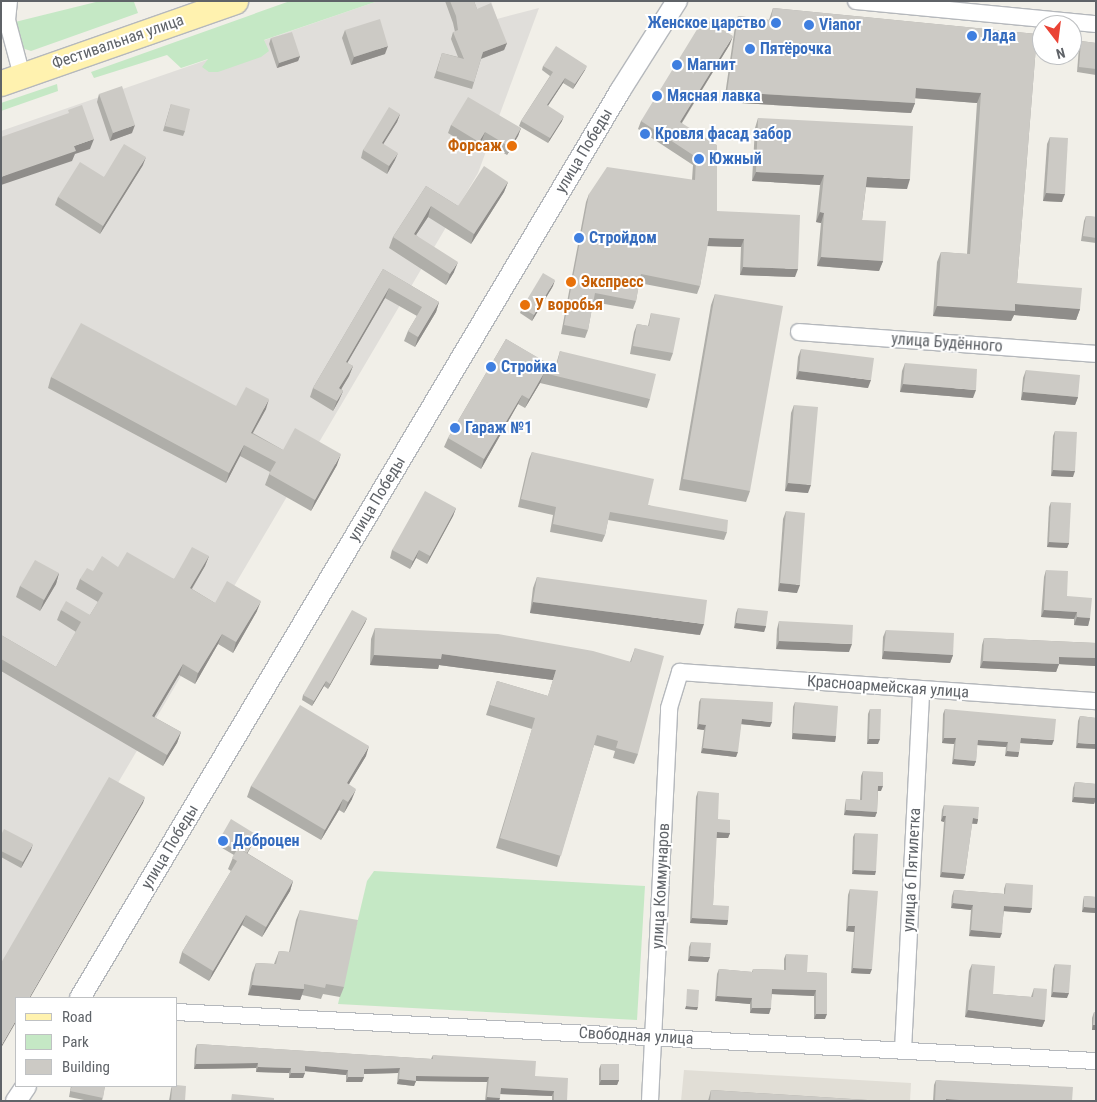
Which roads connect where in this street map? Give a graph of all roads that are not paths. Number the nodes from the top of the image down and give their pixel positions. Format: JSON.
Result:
{"nodes":[{"id":1,"x":10,"y":1,"type":"edge"},
{"id":2,"x":235,"y":1,"type":"edge"},
{"id":3,"x":677,"y":1,"type":"edge"},
{"id":4,"x":856,"y":1,"type":"edge"},
{"id":5,"x":943,"y":6,"type":"edge"},
{"id":6,"x":1096,"y":24,"type":"edge"},
{"id":7,"x":12,"y":80,"type":"edge"},
{"id":8,"x":799,"y":332,"type":"dead end"},
{"id":9,"x":1096,"y":354,"type":"edge"},
{"id":10,"x":680,"y":672,"type":"joint"},
{"id":11,"x":921,"y":690,"type":"junction"},
{"id":12,"x":1096,"y":701,"type":"edge"},
{"id":13,"x":81,"y":997,"type":"edge"},
{"id":14,"x":178,"y":1012,"type":"edge"},
{"id":15,"x":655,"y":1037,"type":"junction"},
{"id":16,"x":903,"y":1050,"type":"junction"},
{"id":17,"x":1096,"y":1061,"type":"edge"},
{"id":18,"x":25,"y":1087,"type":"edge"},
{"id":19,"x":16,"y":1101,"type":"edge"},
{"id":20,"x":650,"y":1101,"type":"edge"}],
"edges":[{"from":1,"to":7,"type":"street"},
{"from":2,"to":7,"type":"main road","name":"Фестивальная улица"},
{"from":3,"to":13,"type":"street","name":"улица Победы"},
{"from":4,"to":5,"type":"street"},
{"from":5,"to":6,"type":"street"},
{"from":8,"to":9,"type":"street","name":"улица Будённого"},
{"from":10,"to":11,"type":"street","name":"Красноармейская улица"},
{"from":10,"to":15,"type":"street","name":"улица Коммунаров"},
{"from":11,"to":12,"type":"street","name":"Красноармейская улица"},
{"from":11,"to":16,"type":"street","name":"улица 6 Пятилетка"},
{"from":14,"to":15,"type":"street","name":"Свободная улица"},
{"from":15,"to":16,"type":"street","name":"Свободная улица"},
{"from":15,"to":20,"type":"street","name":"улица Коммунаров"},
{"from":16,"to":17,"type":"street","name":"Свободная улица"},
{"from":18,"to":19,"type":"street"}]}
